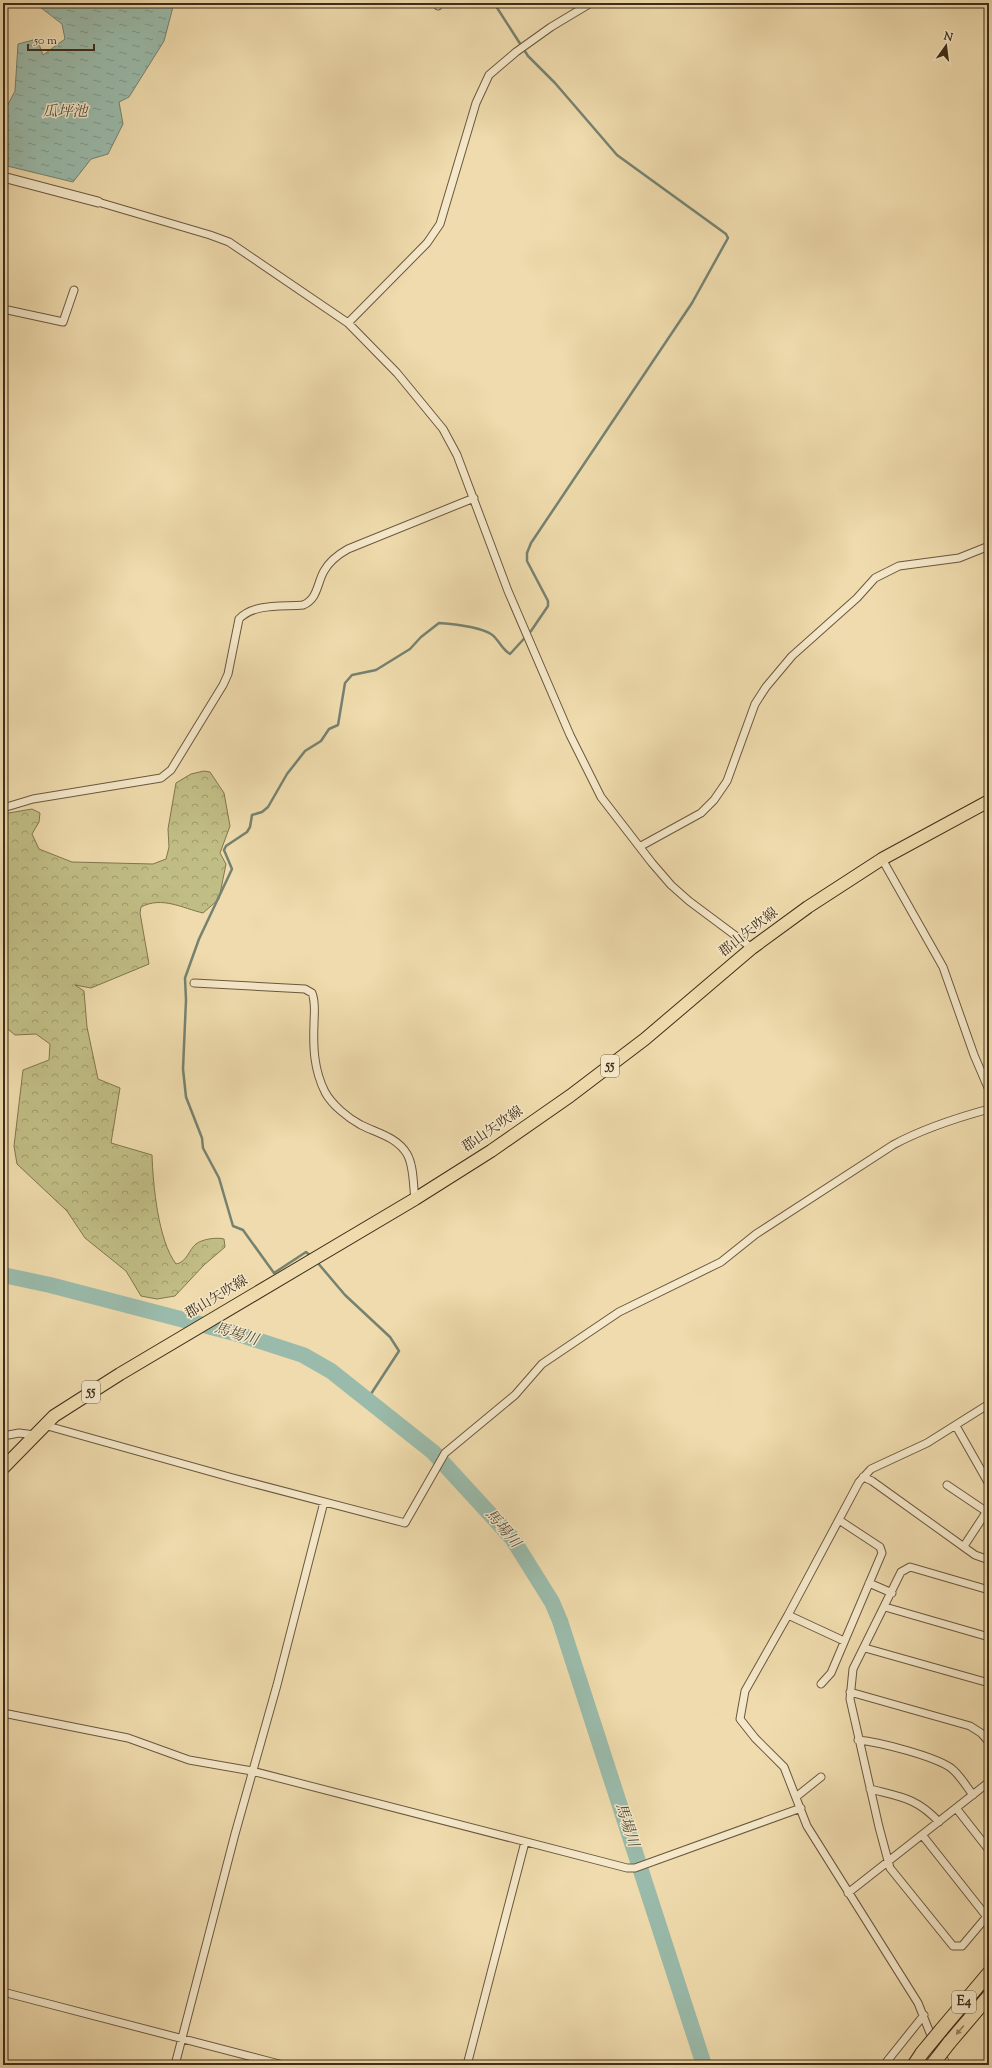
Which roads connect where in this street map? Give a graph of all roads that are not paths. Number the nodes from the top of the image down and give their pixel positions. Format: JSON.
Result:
{"nodes":[{"id":1,"x":590,"y":3,"type":"edge"},
{"id":2,"x":3,"y":177,"type":"edge"},
{"id":3,"x":98,"y":202,"type":"joint"},
{"id":4,"x":74,"y":290,"type":"dead end"},
{"id":5,"x":3,"y":309,"type":"edge"},
{"id":6,"x":348,"y":323,"type":"junction"},
{"id":7,"x":474,"y":498,"type":"junction"},
{"id":8,"x":989,"y":546,"type":"edge"},
{"id":9,"x":989,"y":801,"type":"edge"},
{"id":10,"x":3,"y":808,"type":"edge"},
{"id":11,"x":640,"y":846,"type":"junction"},
{"id":12,"x":882,"y":858,"type":"junction"},
{"id":13,"x":752,"y":948,"type":"junction"},
{"id":14,"x":194,"y":983,"type":"dead end"},
{"id":15,"x":989,"y":1090,"type":"edge"},
{"id":16,"x":989,"y":1109,"type":"edge"},
{"id":17,"x":415,"y":1199,"type":"junction"},
{"id":18,"x":989,"y":1404,"type":"edge"},
{"id":19,"x":44,"y":1425,"type":"junction"},
{"id":20,"x":956,"y":1426,"type":"junction"},
{"id":21,"x":34,"y":1435,"type":"junction"},
{"id":22,"x":3,"y":1436,"type":"edge"},
{"id":23,"x":3,"y":1468,"type":"edge"},
{"id":24,"x":863,"y":1477,"type":"junction"},
{"id":25,"x":947,"y":1484,"type":"dead end"},
{"id":26,"x":989,"y":1484,"type":"edge"},
{"id":27,"x":324,"y":1502,"type":"junction"},
{"id":28,"x":988,"y":1510,"type":"edge"},
{"id":29,"x":839,"y":1520,"type":"junction"},
{"id":30,"x":964,"y":1546,"type":"junction"},
{"id":31,"x":989,"y":1560,"type":"edge"},
{"id":32,"x":869,"y":1583,"type":"junction"},
{"id":33,"x":989,"y":1590,"type":"edge"},
{"id":34,"x":892,"y":1593,"type":"junction"},
{"id":35,"x":885,"y":1607,"type":"junction"},
{"id":36,"x":788,"y":1615,"type":"junction"},
{"id":37,"x":989,"y":1637,"type":"edge"},
{"id":38,"x":844,"y":1641,"type":"junction"},
{"id":39,"x":865,"y":1648,"type":"junction"},
{"id":40,"x":989,"y":1683,"type":"edge"},
{"id":41,"x":821,"y":1684,"type":"dead end"},
{"id":42,"x":850,"y":1692,"type":"junction"},
{"id":43,"x":3,"y":1714,"type":"edge"},
{"id":44,"x":858,"y":1740,"type":"junction"},
{"id":45,"x":989,"y":1742,"type":"edge"},
{"id":46,"x":252,"y":1771,"type":"junction"},
{"id":47,"x":821,"y":1777,"type":"dead end"},
{"id":48,"x":989,"y":1782,"type":"edge"},
{"id":49,"x":870,"y":1790,"type":"junction"},
{"id":50,"x":973,"y":1795,"type":"junction"},
{"id":51,"x":796,"y":1797,"type":"junction"},
{"id":52,"x":801,"y":1808,"type":"junction"},
{"id":53,"x":956,"y":1808,"type":"junction"},
{"id":54,"x":940,"y":1822,"type":"junction"},
{"id":55,"x":923,"y":1836,"type":"junction"},
{"id":56,"x":525,"y":1842,"type":"junction"},
{"id":57,"x":989,"y":1850,"type":"edge"},
{"id":58,"x":888,"y":1862,"type":"junction"},
{"id":59,"x":848,"y":1893,"type":"junction"},
{"id":60,"x":988,"y":1915,"type":"edge"},
{"id":61,"x":989,"y":1973,"type":"edge"},
{"id":62,"x":3,"y":1992,"type":"edge"},
{"id":63,"x":989,"y":1996,"type":"edge"},
{"id":64,"x":924,"y":2015,"type":"junction"},
{"id":65,"x":182,"y":2039,"type":"junction"},
{"id":66,"x":175,"y":2065,"type":"edge"},
{"id":67,"x":283,"y":2065,"type":"edge"},
{"id":68,"x":467,"y":2065,"type":"edge"},
{"id":69,"x":884,"y":2065,"type":"edge"},
{"id":70,"x":914,"y":2065,"type":"edge"},
{"id":71,"x":932,"y":2065,"type":"edge"},
{"id":72,"x":947,"y":2065,"type":"edge"}],
"edges":[{"from":1,"to":6,"type":"street"},
{"from":2,"to":3,"type":"street"},
{"from":3,"to":6,"type":"street"},
{"from":4,"to":5,"type":"street"},
{"from":6,"to":7,"type":"street"},
{"from":7,"to":10,"type":"street"},
{"from":7,"to":11,"type":"street"},
{"from":8,"to":11,"type":"street"},
{"from":9,"to":12,"type":"main road","name":"郡山矢吹線","number":"55"},
{"from":11,"to":13,"type":"street"},
{"from":12,"to":13,"type":"main road","name":"郡山矢吹線","number":"55"},
{"from":12,"to":15,"type":"street"},
{"from":13,"to":17,"type":"main road","name":"郡山矢吹線","number":"55"},
{"from":14,"to":17,"type":"street"},
{"from":16,"to":27,"type":"street"},
{"from":17,"to":19,"type":"main road","name":"郡山矢吹線","number":"55"},
{"from":18,"to":20,"type":"street"},
{"from":19,"to":21,"type":"main road","name":"郡山矢吹線","number":"55"},
{"from":19,"to":27,"type":"street"},
{"from":20,"to":24,"type":"street"},
{"from":20,"to":26,"type":"street"},
{"from":21,"to":22,"type":"street"},
{"from":21,"to":23,"type":"main road","name":"郡山矢吹線","number":"55"},
{"from":24,"to":29,"type":"street"},
{"from":24,"to":30,"type":"street"},
{"from":25,"to":28,"type":"street"},
{"from":27,"to":46,"type":"street"},
{"from":28,"to":30,"type":"street"},
{"from":29,"to":32,"type":"street"},
{"from":29,"to":36,"type":"street"},
{"from":30,"to":31,"type":"street"},
{"from":32,"to":34,"type":"street"},
{"from":32,"to":38,"type":"street"},
{"from":33,"to":34,"type":"street"},
{"from":34,"to":35,"type":"street"},
{"from":35,"to":37,"type":"street"},
{"from":35,"to":39,"type":"street"},
{"from":36,"to":38,"type":"street"},
{"from":36,"to":51,"type":"street"},
{"from":38,"to":41,"type":"street"},
{"from":39,"to":40,"type":"street"},
{"from":39,"to":42,"type":"street"},
{"from":42,"to":44,"type":"street"},
{"from":42,"to":45,"type":"street"},
{"from":43,"to":46,"type":"street"},
{"from":44,"to":49,"type":"street"},
{"from":44,"to":50,"type":"street"},
{"from":46,"to":56,"type":"street"},
{"from":46,"to":65,"type":"street"},
{"from":47,"to":51,"type":"street"},
{"from":48,"to":50,"type":"street"},
{"from":49,"to":54,"type":"street"},
{"from":49,"to":58,"type":"street"},
{"from":50,"to":53,"type":"street"},
{"from":51,"to":52,"type":"street"},
{"from":52,"to":56,"type":"street"},
{"from":52,"to":59,"type":"street"},
{"from":53,"to":54,"type":"street"},
{"from":53,"to":57,"type":"street"},
{"from":54,"to":55,"type":"street"},
{"from":55,"to":58,"type":"street"},
{"from":55,"to":60,"type":"street"},
{"from":56,"to":68,"type":"street"},
{"from":58,"to":59,"type":"street"},
{"from":58,"to":60,"type":"street"},
{"from":59,"to":64,"type":"street"},
{"from":61,"to":70,"type":"highway","number":"E4","bridge":true},
{"from":62,"to":65,"type":"street"},
{"from":63,"to":71,"type":"highway","number":"E4","one_way":true,"bridge":true},
{"from":64,"to":69,"type":"street"},
{"from":64,"to":72,"type":"street"},
{"from":65,"to":66,"type":"street"},
{"from":65,"to":67,"type":"street"}]}
